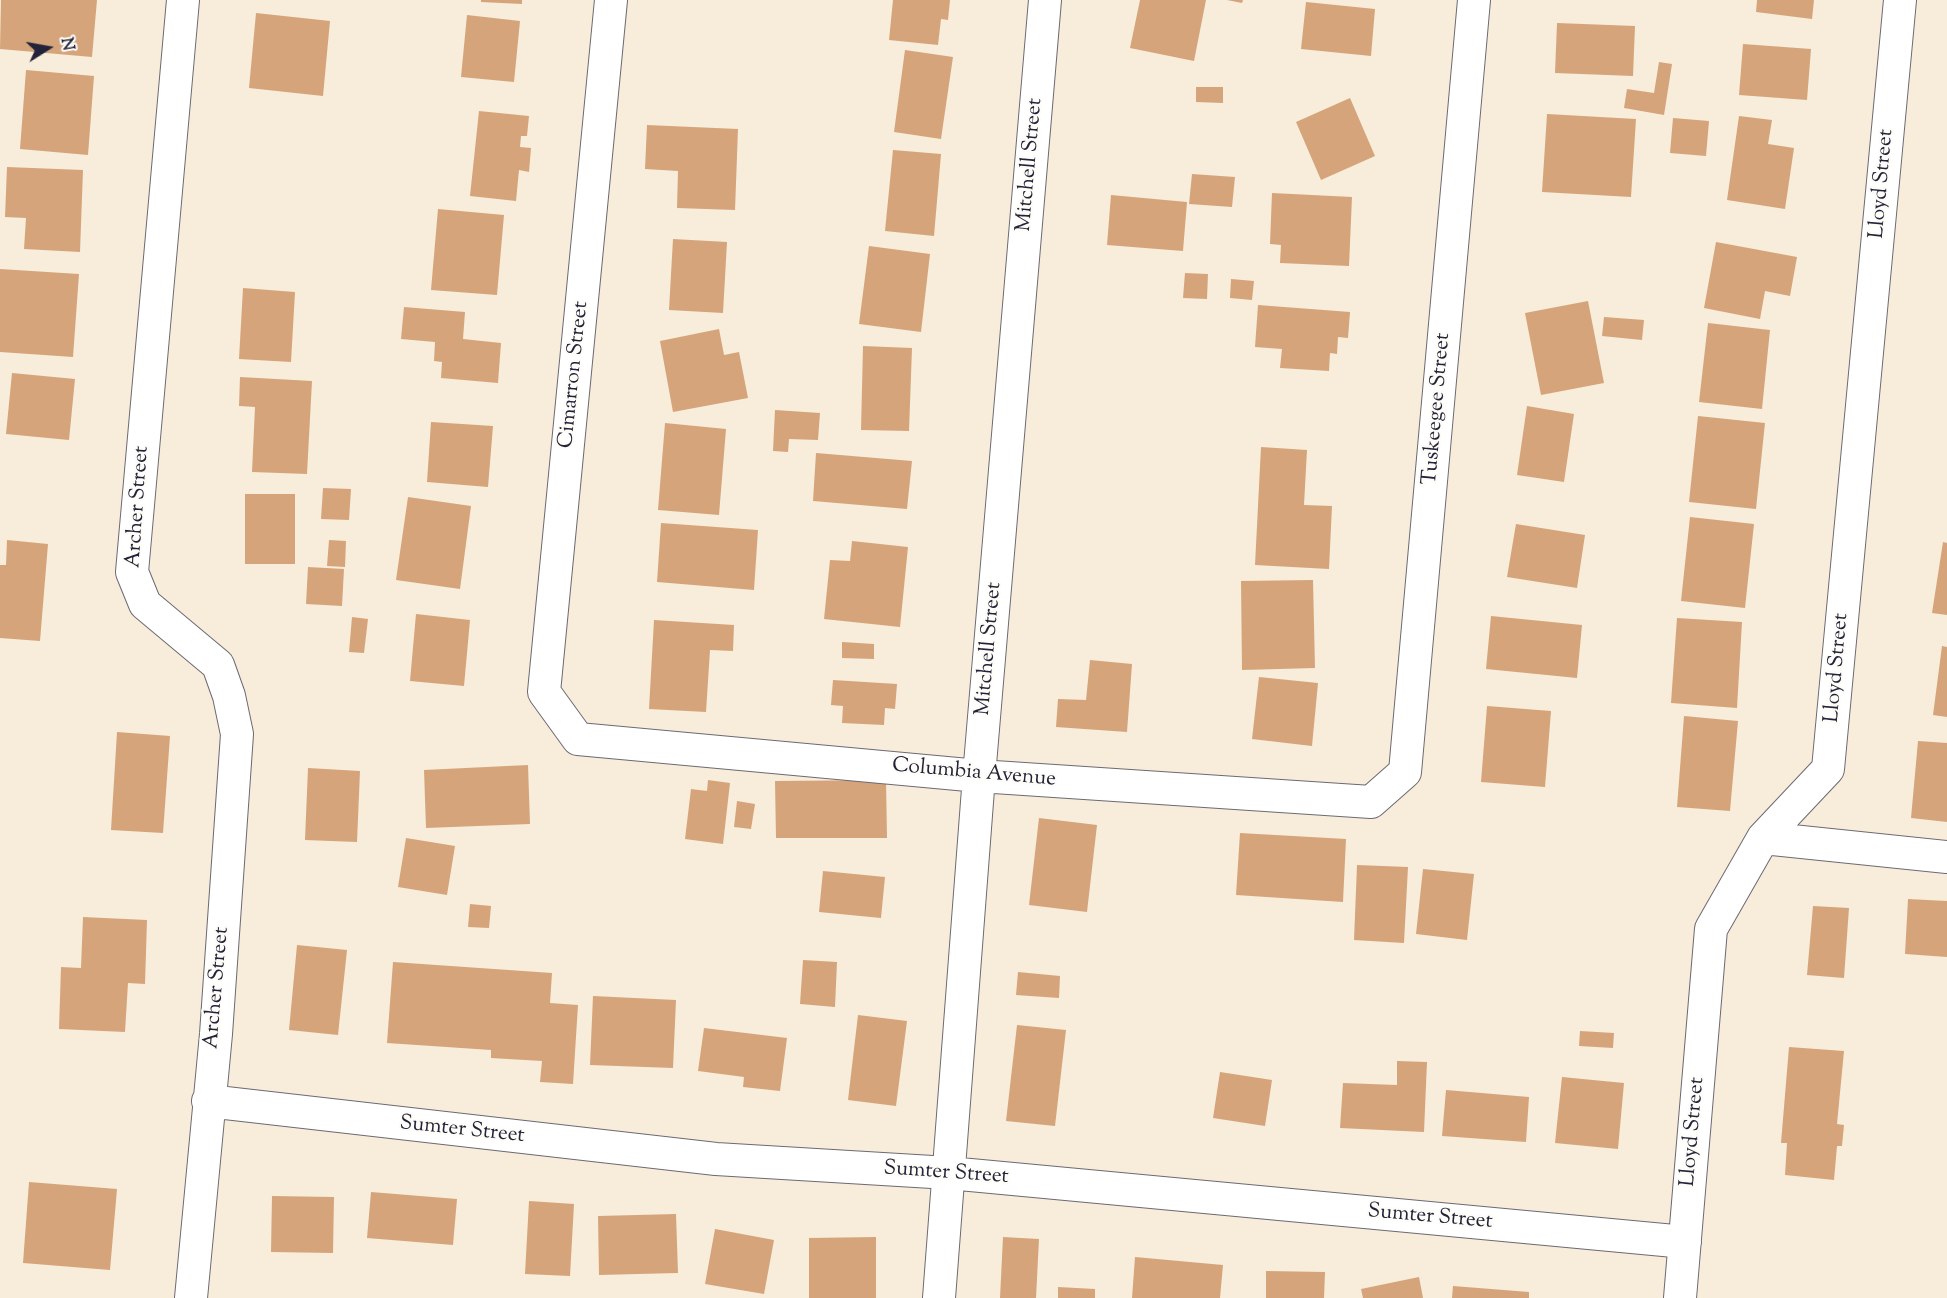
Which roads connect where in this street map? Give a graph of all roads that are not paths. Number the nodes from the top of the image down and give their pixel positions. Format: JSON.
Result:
{"nodes":[{"id":1,"x":183,"y":0,"type":"edge"},
{"id":2,"x":611,"y":0,"type":"edge"},
{"id":3,"x":1045,"y":0,"type":"edge"},
{"id":4,"x":1474,"y":0,"type":"edge"},
{"id":5,"x":1900,"y":0,"type":"edge"},
{"id":6,"x":578,"y":739,"type":"joint"},
{"id":7,"x":979,"y":776,"type":"junction"},
{"id":8,"x":1371,"y":802,"type":"joint"},
{"id":9,"x":1763,"y":838,"type":"junction"},
{"id":10,"x":1947,"y":857,"type":"edge"},
{"id":11,"x":208,"y":1101,"type":"junction"},
{"id":12,"x":949,"y":1173,"type":"junction"},
{"id":13,"x":1685,"y":1242,"type":"junction"},
{"id":14,"x":191,"y":1298,"type":"edge"},
{"id":15,"x":939,"y":1298,"type":"edge"},
{"id":16,"x":1680,"y":1298,"type":"edge"}],
"edges":[{"from":1,"to":11,"type":"street","name":"Archer Street"},
{"from":2,"to":6,"type":"street","name":"Cimarron Street"},
{"from":3,"to":7,"type":"street","name":"Mitchell Street"},
{"from":4,"to":8,"type":"street","name":"Tuskeegee Street"},
{"from":5,"to":9,"type":"street","name":"Lloyd Street"},
{"from":6,"to":7,"type":"street","name":"Columbia Avenue"},
{"from":7,"to":8,"type":"street","name":"Columbia Avenue"},
{"from":7,"to":12,"type":"street","name":"Mitchell Street"},
{"from":9,"to":10,"type":"street"},
{"from":9,"to":13,"type":"street","name":"Lloyd Street"},
{"from":11,"to":12,"type":"street","name":"Sumter Street"},
{"from":11,"to":14,"type":"street","name":"Archer Street"},
{"from":12,"to":13,"type":"street","name":"Sumter Street"},
{"from":12,"to":15,"type":"street","name":"Mitchell Street"},
{"from":13,"to":16,"type":"street","name":"Lloyd Street"}]}
